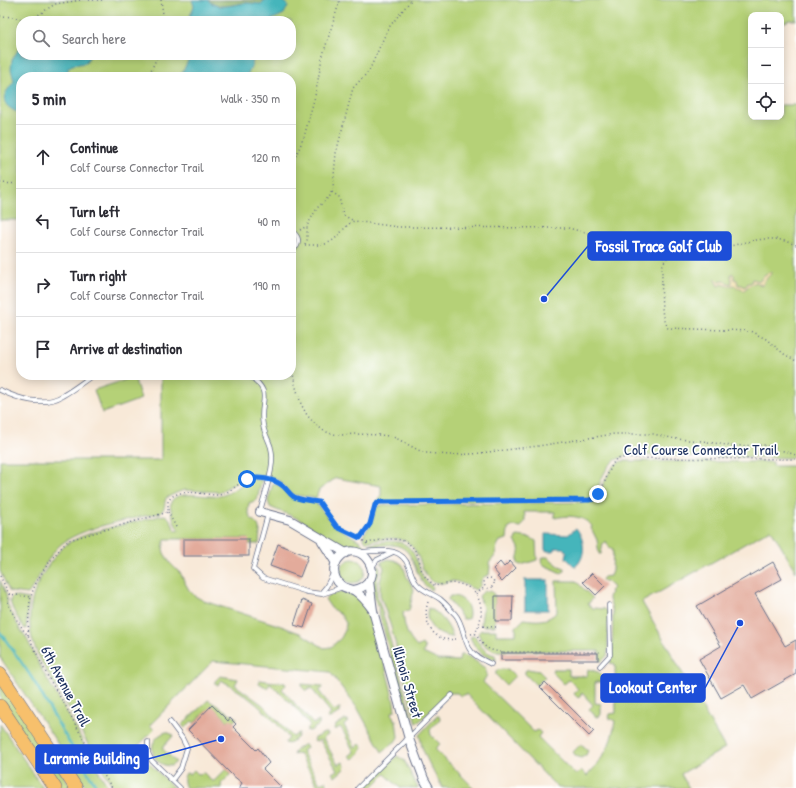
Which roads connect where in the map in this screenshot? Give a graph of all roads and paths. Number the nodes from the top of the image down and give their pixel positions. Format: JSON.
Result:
{"nodes":[{"id":1,"x":81,"y":0,"type":"edge"},
{"id":2,"x":89,"y":0,"type":"edge"},
{"id":3,"x":104,"y":0,"type":"edge"},
{"id":4,"x":161,"y":0,"type":"edge"},
{"id":5,"x":340,"y":0,"type":"edge"},
{"id":6,"x":411,"y":0,"type":"edge"},
{"id":7,"x":0,"y":16,"type":"edge"},
{"id":8,"x":37,"y":16,"type":"edge"},
{"id":9,"x":163,"y":16,"type":"edge"},
{"id":10,"x":16,"y":18,"type":"edge"},
{"id":11,"x":156,"y":60,"type":"edge"},
{"id":12,"x":150,"y":72,"type":"edge"},
{"id":13,"x":297,"y":153,"type":"edge"},
{"id":14,"x":0,"y":183,"type":"edge"},
{"id":15,"x":16,"y":184,"type":"edge"},
{"id":16,"x":332,"y":192,"type":"junction"},
{"id":17,"x":354,"y":221,"type":"junction"},
{"id":18,"x":296,"y":234,"type":"edge"},
{"id":19,"x":305,"y":245,"type":"junction"},
{"id":20,"x":796,"y":245,"type":"edge"},
{"id":21,"x":296,"y":247,"type":"edge"},
{"id":22,"x":296,"y":248,"type":"edge"},
{"id":23,"x":666,"y":259,"type":"junction"},
{"id":24,"x":796,"y":361,"type":"edge"},
{"id":25,"x":86,"y":380,"type":"edge"},
{"id":26,"x":255,"y":380,"type":"edge"},
{"id":27,"x":294,"y":380,"type":"edge"},
{"id":28,"x":0,"y":390,"type":"edge"},
{"id":29,"x":796,"y":455,"type":"edge"},
{"id":30,"x":796,"y":459,"type":"edge"},
{"id":31,"x":268,"y":480,"type":"junction"},
{"id":32,"x":168,"y":512,"type":"junction"},
{"id":33,"x":264,"y":513,"type":"junction"},
{"id":34,"x":177,"y":529,"type":"dead end"},
{"id":35,"x":360,"y":538,"type":"junction"},
{"id":36,"x":321,"y":539,"type":"junction"},
{"id":37,"x":367,"y":543,"type":"junction"},
{"id":38,"x":369,"y":548,"type":"dead end"},
{"id":39,"x":394,"y":552,"type":"junction"},
{"id":40,"x":346,"y":553,"type":"junction"},
{"id":41,"x":358,"y":553,"type":"junction"},
{"id":42,"x":336,"y":563,"type":"junction"},
{"id":43,"x":372,"y":569,"type":"junction"},
{"id":44,"x":334,"y":572,"type":"junction"},
{"id":45,"x":0,"y":576,"type":"edge"},
{"id":46,"x":369,"y":581,"type":"junction"},
{"id":47,"x":343,"y":586,"type":"junction"},
{"id":48,"x":486,"y":586,"type":"junction"},
{"id":49,"x":354,"y":590,"type":"junction"},
{"id":50,"x":9,"y":594,"type":"junction"},
{"id":51,"x":320,"y":594,"type":"junction"},
{"id":52,"x":476,"y":594,"type":"junction"},
{"id":53,"x":31,"y":596,"type":"junction"},
{"id":54,"x":428,"y":602,"type":"dead end"},
{"id":55,"x":609,"y":604,"type":"dead end"},
{"id":56,"x":373,"y":611,"type":"junction"},
{"id":57,"x":479,"y":626,"type":"junction"},
{"id":58,"x":496,"y":627,"type":"dead end"},
{"id":59,"x":476,"y":633,"type":"junction"},
{"id":60,"x":471,"y":634,"type":"dead end"},
{"id":61,"x":28,"y":635,"type":"junction"},
{"id":62,"x":458,"y":638,"type":"dead end"},
{"id":63,"x":600,"y":652,"type":"dead end"},
{"id":64,"x":491,"y":664,"type":"dead end"},
{"id":65,"x":600,"y":666,"type":"dead end"},
{"id":66,"x":0,"y":674,"type":"edge"},
{"id":67,"x":452,"y":695,"type":"dead end"},
{"id":68,"x":0,"y":706,"type":"edge"},
{"id":69,"x":170,"y":722,"type":"dead end"},
{"id":70,"x":409,"y":739,"type":"junction"},
{"id":71,"x":148,"y":742,"type":"dead end"},
{"id":72,"x":172,"y":780,"type":"junction"},
{"id":73,"x":55,"y":788,"type":"edge"},
{"id":74,"x":76,"y":788,"type":"edge"},
{"id":75,"x":112,"y":788,"type":"edge"},
{"id":76,"x":180,"y":788,"type":"edge"},
{"id":77,"x":358,"y":788,"type":"edge"},
{"id":78,"x":429,"y":788,"type":"edge"}],
"edges":[{"from":1,"to":8,"type":"path"},
{"from":2,"to":3,"type":"path"},
{"from":4,"to":9,"type":"path"},
{"from":5,"to":13,"type":"path"},
{"from":6,"to":16,"type":"path"},
{"from":7,"to":10,"type":"path"},
{"from":11,"to":12,"type":"path"},
{"from":14,"to":15,"type":"path"},
{"from":16,"to":17,"type":"path"},
{"from":16,"to":19,"type":"path"},
{"from":17,"to":19,"type":"path"},
{"from":17,"to":23,"type":"path"},
{"from":18,"to":21,"type":"lane"},
{"from":19,"to":22,"type":"path"},
{"from":20,"to":23,"type":"path"},
{"from":23,"to":24,"type":"path"},
{"from":25,"to":28,"type":"lane"},
{"from":26,"to":31,"type":"lane"},
{"from":27,"to":29,"type":"path"},
{"from":30,"to":35,"type":"path","name":"Colf Course Connector Trail"},
{"from":31,"to":32,"type":"path"},
{"from":31,"to":33,"type":"lane"},
{"from":31,"to":35,"type":"path"},
{"from":32,"to":34,"type":"path"},
{"from":32,"to":53,"type":"path"},
{"from":33,"to":36,"type":"street"},
{"from":33,"to":51,"type":"lane"},
{"from":35,"to":37,"type":"path"},
{"from":36,"to":40,"type":"street"},
{"from":36,"to":42,"type":"street"},
{"from":37,"to":38,"type":"path"},
{"from":37,"to":52,"type":"path"},
{"from":39,"to":41,"type":"lane"},
{"from":39,"to":43,"type":"lane"},
{"from":39,"to":64,"type":"lane"},
{"from":40,"to":41,"type":"street"},
{"from":40,"to":42,"type":"street"},
{"from":41,"to":43,"type":"street"},
{"from":42,"to":44,"type":"street"},
{"from":43,"to":46,"type":"street"},
{"from":44,"to":47,"type":"street"},
{"from":44,"to":51,"type":"lane"},
{"from":45,"to":50,"type":"path","name":"6th Avenue Trail"},
{"from":46,"to":49,"type":"street"},
{"from":46,"to":56,"type":"street","name":"Illinois Street"},
{"from":47,"to":49,"type":"street"},
{"from":47,"to":51,"type":"lane"},
{"from":48,"to":48,"type":"path"},
{"from":48,"to":52,"type":"path"},
{"from":49,"to":56,"type":"street"},
{"from":50,"to":53,"type":"path"},
{"from":50,"to":61,"type":"path","name":"6th Avenue Trail"},
{"from":52,"to":57,"type":"path"},
{"from":53,"to":61,"type":"path","name":"6th Avenue Trail"},
{"from":54,"to":62,"type":"path"},
{"from":55,"to":65,"type":"lane"},
{"from":56,"to":70,"type":"street","name":"Illinois Street"},
{"from":57,"to":58,"type":"path"},
{"from":57,"to":59,"type":"path"},
{"from":59,"to":60,"type":"path"},
{"from":59,"to":63,"type":"path"},
{"from":61,"to":75,"type":"path","name":"6th Avenue Trail"},
{"from":66,"to":74,"type":"highway"},
{"from":67,"to":70,"type":"lane"},
{"from":68,"to":73,"type":"highway"},
{"from":69,"to":72,"type":"lane"},
{"from":70,"to":77,"type":"lane"},
{"from":70,"to":78,"type":"street","name":"Illinois Street"},
{"from":71,"to":72,"type":"lane"},
{"from":72,"to":76,"type":"lane"}]}
